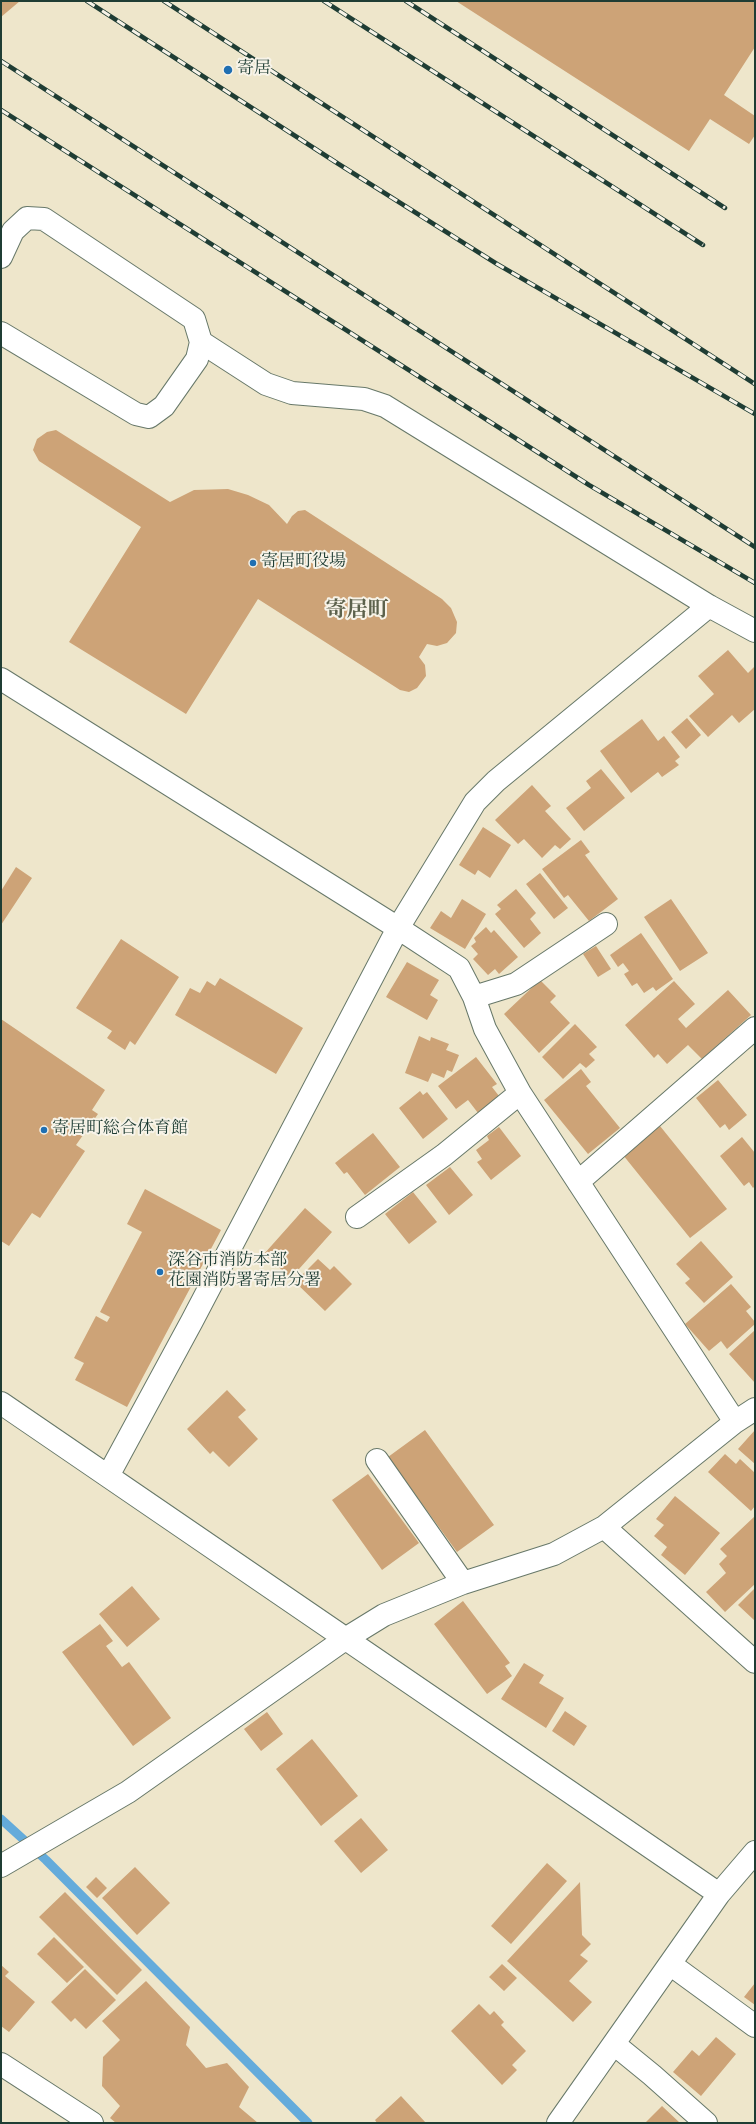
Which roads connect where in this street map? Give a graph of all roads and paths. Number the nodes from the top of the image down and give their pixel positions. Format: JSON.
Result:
{"nodes":[{"id":1,"x":7,"y":224,"type":"edge"},
{"id":2,"x":1,"y":257,"type":"edge"},
{"id":3,"x":1,"y":333,"type":"edge"},
{"id":4,"x":201,"y":342,"type":"junction"},
{"id":5,"x":709,"y":606,"type":"junction"},
{"id":6,"x":755,"y":631,"type":"edge"},
{"id":7,"x":1,"y":679,"type":"edge"},
{"id":8,"x":606,"y":924,"type":"dead end"},
{"id":9,"x":398,"y":928,"type":"junction"},
{"id":10,"x":474,"y":997,"type":"junction"},
{"id":11,"x":755,"y":1028,"type":"edge"},
{"id":12,"x":520,"y":1093,"type":"junction"},
{"id":13,"x":578,"y":1182,"type":"junction"},
{"id":14,"x":357,"y":1217,"type":"dead end"},
{"id":15,"x":1,"y":1403,"type":"edge"},
{"id":16,"x":755,"y":1409,"type":"edge"},
{"id":17,"x":735,"y":1422,"type":"junction"},
{"id":18,"x":377,"y":1460,"type":"dead end"},
{"id":19,"x":108,"y":1476,"type":"junction"},
{"id":20,"x":604,"y":1528,"type":"junction"},
{"id":21,"x":463,"y":1583,"type":"junction"},
{"id":22,"x":345,"y":1640,"type":"junction"},
{"id":23,"x":755,"y":1662,"type":"edge"},
{"id":24,"x":755,"y":1852,"type":"edge"},
{"id":25,"x":1,"y":1866,"type":"edge"},
{"id":26,"x":719,"y":1894,"type":"junction"},
{"id":27,"x":670,"y":1964,"type":"junction"},
{"id":28,"x":755,"y":2026,"type":"edge"},
{"id":29,"x":614,"y":2044,"type":"junction"},
{"id":30,"x":1,"y":2064,"type":"edge"},
{"id":31,"x":92,"y":2123,"type":"edge"},
{"id":32,"x":558,"y":2123,"type":"edge"},
{"id":33,"x":706,"y":2123,"type":"edge"}],
"edges":[{"from":1,"to":2,"type":"street"},
{"from":1,"to":4,"type":"street"},
{"from":3,"to":4,"type":"street"},
{"from":4,"to":5,"type":"street"},
{"from":5,"to":6,"type":"street"},
{"from":5,"to":9,"type":"street"},
{"from":7,"to":9,"type":"street"},
{"from":8,"to":10,"type":"street"},
{"from":9,"to":10,"type":"street"},
{"from":9,"to":19,"type":"street"},
{"from":10,"to":12,"type":"street"},
{"from":11,"to":13,"type":"street"},
{"from":12,"to":13,"type":"street"},
{"from":12,"to":14,"type":"street"},
{"from":13,"to":17,"type":"street"},
{"from":15,"to":19,"type":"street"},
{"from":16,"to":17,"type":"street"},
{"from":17,"to":20,"type":"street"},
{"from":18,"to":21,"type":"street"},
{"from":19,"to":22,"type":"street"},
{"from":20,"to":21,"type":"street"},
{"from":20,"to":23,"type":"street"},
{"from":21,"to":22,"type":"street"},
{"from":22,"to":25,"type":"street"},
{"from":22,"to":26,"type":"street"},
{"from":24,"to":26,"type":"street"},
{"from":26,"to":27,"type":"street"},
{"from":27,"to":28,"type":"street"},
{"from":27,"to":29,"type":"street"},
{"from":29,"to":32,"type":"street"},
{"from":29,"to":33,"type":"street"},
{"from":30,"to":31,"type":"street"}]}
